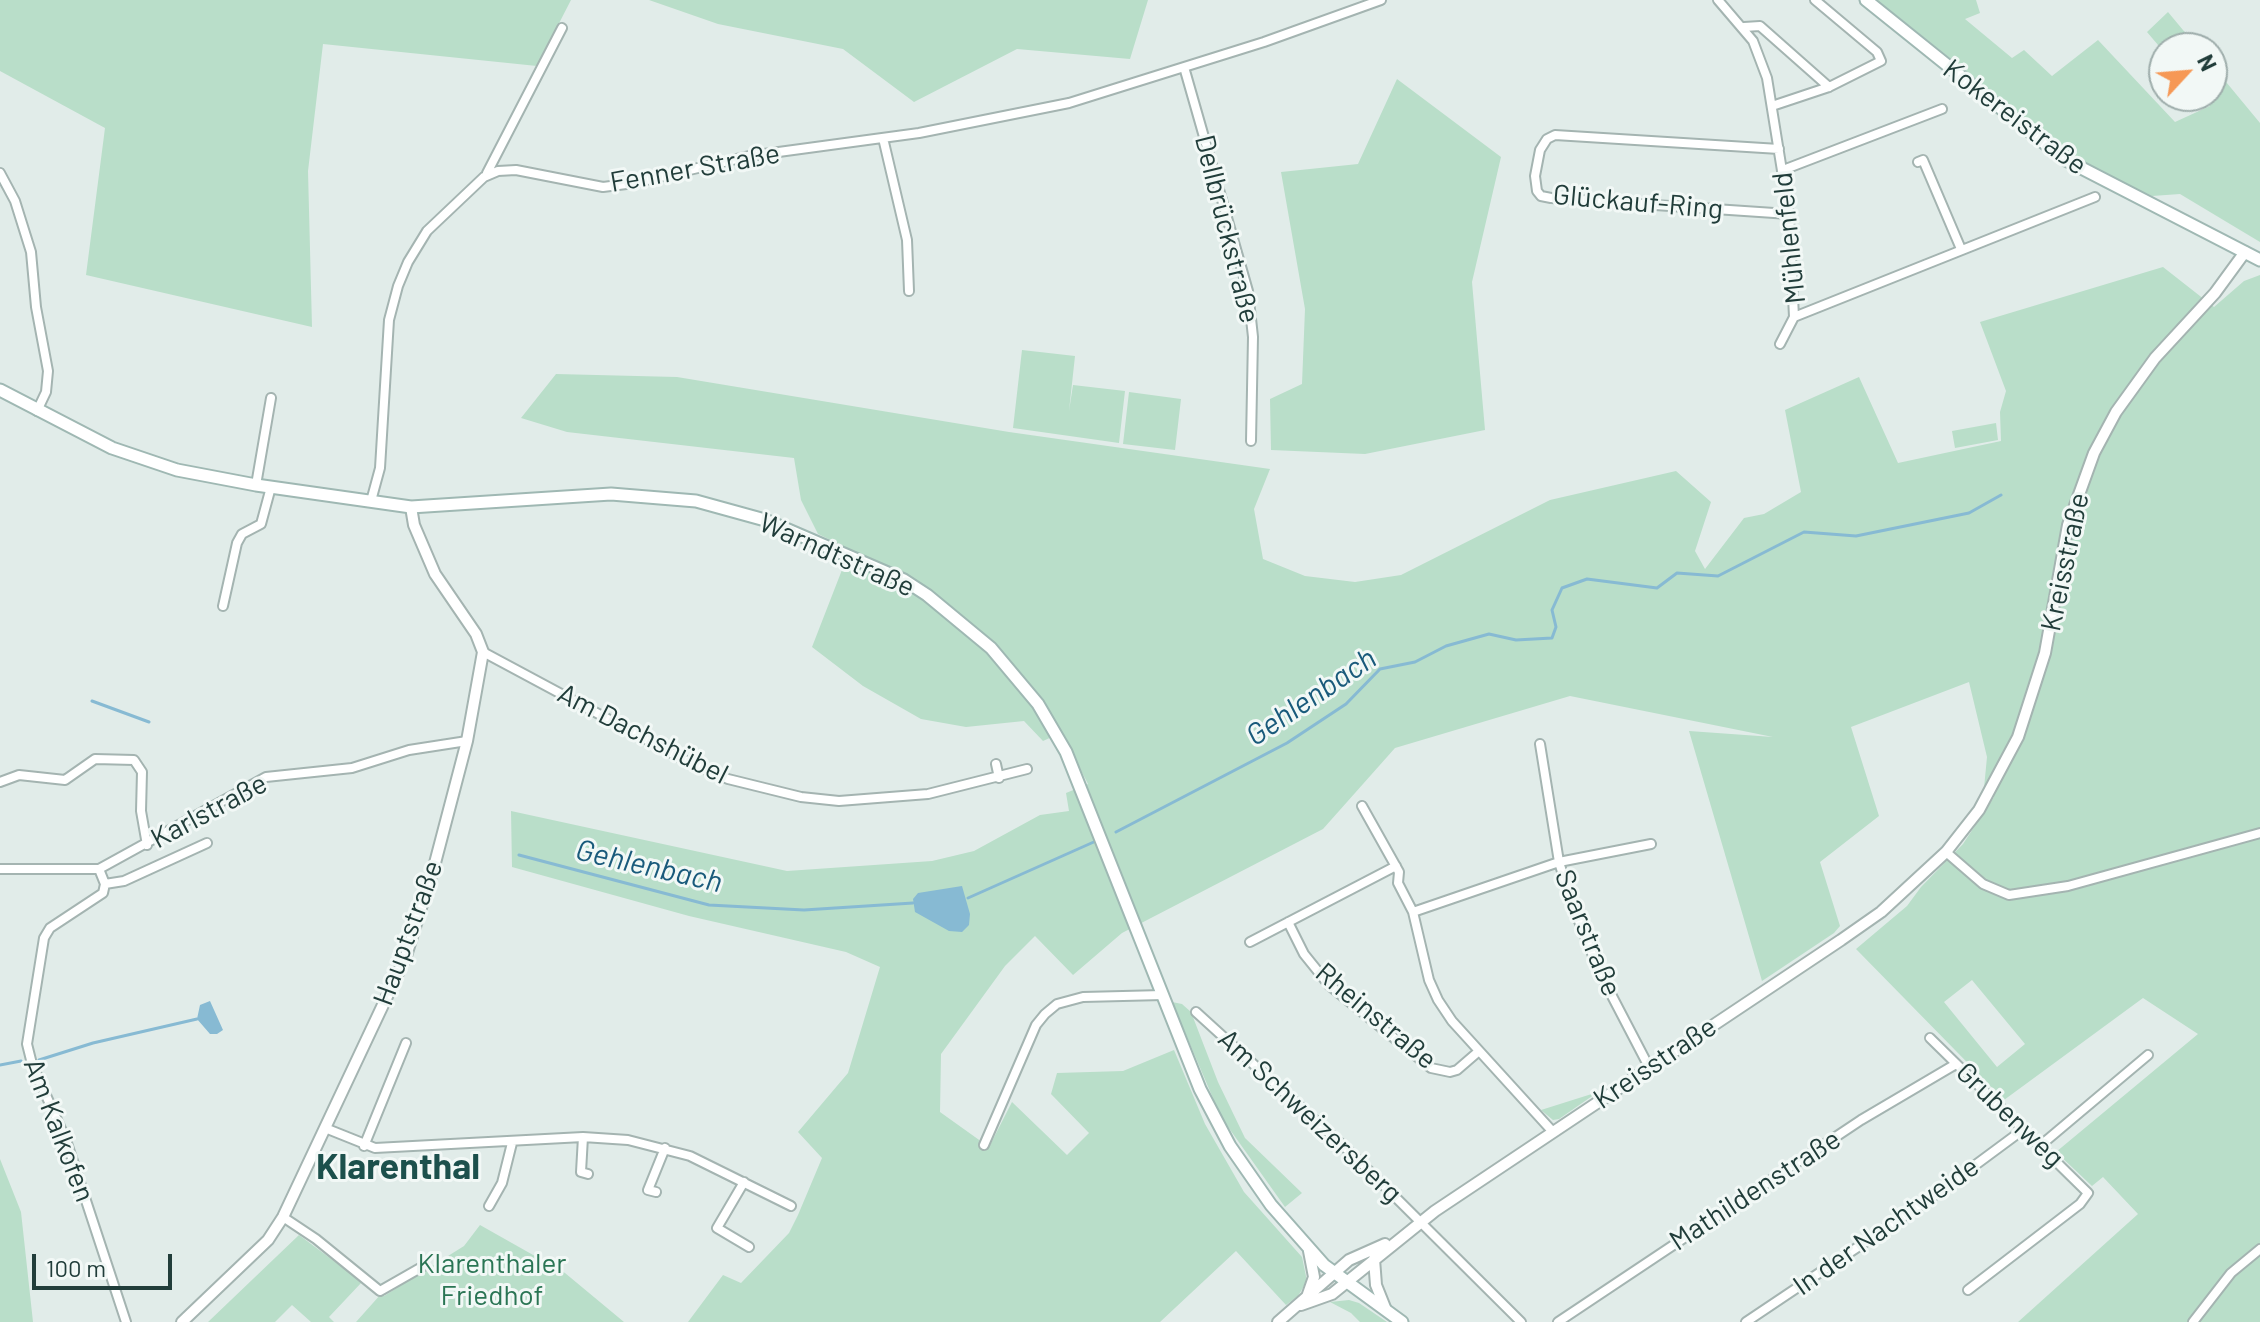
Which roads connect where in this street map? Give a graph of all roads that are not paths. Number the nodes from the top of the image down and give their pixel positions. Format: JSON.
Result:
{"nodes":[{"id":1,"x":1381,"y":0,"type":"edge"},
{"id":2,"x":1718,"y":0,"type":"edge"},
{"id":3,"x":1815,"y":0,"type":"edge"},
{"id":4,"x":1866,"y":0,"type":"edge"},
{"id":5,"x":1744,"y":27,"type":"junction"},
{"id":6,"x":562,"y":28,"type":"dead end"},
{"id":7,"x":1184,"y":67,"type":"junction"},
{"id":8,"x":1829,"y":87,"type":"junction"},
{"id":9,"x":1772,"y":106,"type":"junction"},
{"id":10,"x":1942,"y":109,"type":"dead end"},
{"id":11,"x":883,"y":138,"type":"junction"},
{"id":12,"x":1779,"y":149,"type":"junction"},
{"id":13,"x":1918,"y":162,"type":"dead end"},
{"id":14,"x":1783,"y":170,"type":"junction"},
{"id":15,"x":0,"y":173,"type":"edge"},
{"id":16,"x":484,"y":177,"type":"junction"},
{"id":17,"x":2095,"y":197,"type":"dead end"},
{"id":18,"x":1789,"y":214,"type":"junction"},
{"id":19,"x":1961,"y":249,"type":"junction"},
{"id":20,"x":2245,"y":252,"type":"junction"},
{"id":21,"x":2260,"y":260,"type":"edge"},
{"id":22,"x":909,"y":291,"type":"dead end"},
{"id":23,"x":1794,"y":317,"type":"junction"},
{"id":24,"x":1780,"y":344,"type":"dead end"},
{"id":25,"x":0,"y":390,"type":"edge"},
{"id":26,"x":271,"y":398,"type":"dead end"},
{"id":27,"x":37,"y":411,"type":"junction"},
{"id":28,"x":1251,"y":441,"type":"dead end"},
{"id":29,"x":256,"y":485,"type":"junction"},
{"id":30,"x":271,"y":487,"type":"junction"},
{"id":31,"x":371,"y":501,"type":"junction"},
{"id":32,"x":411,"y":507,"type":"junction"},
{"id":33,"x":223,"y":606,"type":"dead end"},
{"id":34,"x":483,"y":652,"type":"junction"},
{"id":35,"x":467,"y":741,"type":"junction"},
{"id":36,"x":1540,"y":744,"type":"dead end"},
{"id":37,"x":996,"y":764,"type":"dead end"},
{"id":38,"x":1027,"y":769,"type":"dead end"},
{"id":39,"x":999,"y":778,"type":"junction"},
{"id":40,"x":0,"y":782,"type":"edge"},
{"id":41,"x":1362,"y":806,"type":"dead end"},
{"id":42,"x":2260,"y":833,"type":"edge"},
{"id":43,"x":207,"y":843,"type":"dead end"},
{"id":44,"x":1651,"y":844,"type":"dead end"},
{"id":45,"x":147,"y":845,"type":"junction"},
{"id":46,"x":1946,"y":852,"type":"junction"},
{"id":47,"x":1559,"y":862,"type":"junction"},
{"id":48,"x":1396,"y":866,"type":"junction"},
{"id":49,"x":0,"y":869,"type":"edge"},
{"id":50,"x":99,"y":869,"type":"junction"},
{"id":51,"x":105,"y":884,"type":"junction"},
{"id":52,"x":1413,"y":912,"type":"junction"},
{"id":53,"x":1288,"y":922,"type":"junction"},
{"id":54,"x":1250,"y":942,"type":"dead end"},
{"id":55,"x":1163,"y":995,"type":"junction"},
{"id":56,"x":1196,"y":1012,"type":"dead end"},
{"id":57,"x":1930,"y":1038,"type":"dead end"},
{"id":58,"x":406,"y":1043,"type":"dead end"},
{"id":59,"x":1479,"y":1051,"type":"junction"},
{"id":60,"x":2148,"y":1055,"type":"dead end"},
{"id":61,"x":1956,"y":1064,"type":"junction"},
{"id":62,"x":1649,"y":1067,"type":"junction"},
{"id":63,"x":325,"y":1128,"type":"junction"},
{"id":64,"x":2024,"y":1129,"type":"junction"},
{"id":65,"x":1553,"y":1132,"type":"junction"},
{"id":66,"x":583,"y":1137,"type":"junction"},
{"id":67,"x":512,"y":1143,"type":"junction"},
{"id":68,"x":984,"y":1145,"type":"dead end"},
{"id":69,"x":2041,"y":1145,"type":"junction"},
{"id":70,"x":364,"y":1146,"type":"junction"},
{"id":71,"x":665,"y":1148,"type":"junction"},
{"id":72,"x":588,"y":1174,"type":"dead end"},
{"id":73,"x":744,"y":1182,"type":"junction"},
{"id":74,"x":656,"y":1192,"type":"dead end"},
{"id":75,"x":489,"y":1206,"type":"dead end"},
{"id":76,"x":791,"y":1206,"type":"dead end"},
{"id":77,"x":283,"y":1217,"type":"junction"},
{"id":78,"x":1422,"y":1221,"type":"junction"},
{"id":79,"x":1397,"y":1239,"type":"junction"},
{"id":80,"x":749,"y":1247,"type":"dead end"},
{"id":81,"x":1309,"y":1249,"type":"junction"},
{"id":82,"x":2260,"y":1249,"type":"edge"},
{"id":83,"x":1374,"y":1259,"type":"junction"},
{"id":84,"x":422,"y":1267,"type":"dead end"},
{"id":85,"x":1335,"y":1274,"type":"junction"},
{"id":86,"x":1345,"y":1282,"type":"junction"},
{"id":87,"x":1968,"y":1290,"type":"dead end"},
{"id":88,"x":1303,"y":1304,"type":"junction"},
{"id":89,"x":1387,"y":1312,"type":"junction"},
{"id":90,"x":126,"y":1322,"type":"edge"},
{"id":91,"x":182,"y":1322,"type":"edge"},
{"id":92,"x":1278,"y":1322,"type":"edge"},
{"id":93,"x":1402,"y":1322,"type":"edge"},
{"id":94,"x":1521,"y":1322,"type":"edge"},
{"id":95,"x":1558,"y":1322,"type":"edge"},
{"id":96,"x":1746,"y":1322,"type":"edge"},
{"id":97,"x":2193,"y":1322,"type":"edge"}],
"edges":[{"from":1,"to":7,"type":"street","name":"Fenner Straße"},
{"from":2,"to":5,"type":"street","name":"Mühlenfeld"},
{"from":3,"to":8,"type":"street"},
{"from":4,"to":20,"type":"main road","name":"Kokereistraße"},
{"from":5,"to":8,"type":"street"},
{"from":5,"to":9,"type":"street","name":"Mühlenfeld"},
{"from":6,"to":16,"type":"street"},
{"from":7,"to":11,"type":"street","name":"Fenner Straße"},
{"from":7,"to":28,"type":"street","name":"Dellbrückstraße"},
{"from":8,"to":9,"type":"street"},
{"from":9,"to":12,"type":"street","name":"Mühlenfeld"},
{"from":10,"to":14,"type":"street"},
{"from":11,"to":16,"type":"street","name":"Fenner Straße"},
{"from":11,"to":22,"type":"street"},
{"from":12,"to":14,"type":"street","name":"Mühlenfeld"},
{"from":12,"to":18,"type":"street","name":"Glückauf-Ring"},
{"from":13,"to":19,"type":"street"},
{"from":14,"to":18,"type":"street","name":"Mühlenfeld"},
{"from":15,"to":27,"type":"street"},
{"from":16,"to":31,"type":"street"},
{"from":17,"to":19,"type":"street","name":"Mühlenfeld"},
{"from":18,"to":23,"type":"street","name":"Mühlenfeld"},
{"from":19,"to":23,"type":"street","name":"Mühlenfeld"},
{"from":20,"to":21,"type":"main road","name":"Kokereistraße"},
{"from":20,"to":46,"type":"street","name":"Kreisstraße"},
{"from":23,"to":24,"type":"street"},
{"from":25,"to":27,"type":"main road","name":"Warndtstraße"},
{"from":26,"to":29,"type":"street"},
{"from":27,"to":29,"type":"main road","name":"Warndtstraße"},
{"from":29,"to":30,"type":"main road","name":"Warndtstraße"},
{"from":30,"to":31,"type":"main road","name":"Warndtstraße"},
{"from":30,"to":33,"type":"street"},
{"from":31,"to":32,"type":"main road","name":"Warndtstraße"},
{"from":32,"to":34,"type":"street"},
{"from":32,"to":55,"type":"main road","name":"Warndtstraße"},
{"from":34,"to":35,"type":"street","name":"Hauptstraße"},
{"from":34,"to":39,"type":"street","name":"Am Dachshübel"},
{"from":35,"to":45,"type":"street","name":"Karlstraße"},
{"from":35,"to":63,"type":"street","name":"Hauptstraße"},
{"from":36,"to":47,"type":"street","name":"Saarstraße"},
{"from":37,"to":39,"type":"street"},
{"from":38,"to":39,"type":"street","name":"Am Dachshübel"},
{"from":40,"to":45,"type":"street"},
{"from":41,"to":48,"type":"street","name":"Rheinstraße"},
{"from":42,"to":46,"type":"street"},
{"from":43,"to":51,"type":"street","name":"Karlstraße"},
{"from":44,"to":47,"type":"street"},
{"from":45,"to":50,"type":"street","name":"Karlstraße"},
{"from":46,"to":62,"type":"street","name":"Kreisstraße"},
{"from":47,"to":52,"type":"street"},
{"from":47,"to":62,"type":"street","name":"Saarstraße"},
{"from":48,"to":52,"type":"street","name":"Rheinstraße"},
{"from":48,"to":53,"type":"street"},
{"from":49,"to":50,"type":"street","name":"Karlstraße"},
{"from":50,"to":51,"type":"street"},
{"from":51,"to":90,"type":"street","name":"Am Kalkofen"},
{"from":52,"to":59,"type":"street","name":"Rheinstraße"},
{"from":53,"to":54,"type":"street"},
{"from":53,"to":59,"type":"street","name":"Rheinstraße"},
{"from":55,"to":68,"type":"street"},
{"from":55,"to":81,"type":"main road","name":"Warndtstraße"},
{"from":56,"to":78,"type":"street","name":"Am Schweizersberg"},
{"from":57,"to":61,"type":"street","name":"Grubenweg"},
{"from":58,"to":70,"type":"street"},
{"from":59,"to":65,"type":"street","name":"Rheinstraße"},
{"from":60,"to":69,"type":"street"},
{"from":61,"to":64,"type":"street","name":"Grubenweg"},
{"from":61,"to":95,"type":"street","name":"Mathildenstraße"},
{"from":62,"to":65,"type":"street","name":"Kreisstraße"},
{"from":63,"to":70,"type":"street"},
{"from":63,"to":77,"type":"street","name":"Hauptstraße"},
{"from":64,"to":69,"type":"street","name":"Grubenweg"},
{"from":64,"to":96,"type":"street","name":"In der Nachtweide"},
{"from":65,"to":78,"type":"street","name":"Kreisstraße"},
{"from":66,"to":67,"type":"street"},
{"from":66,"to":71,"type":"street"},
{"from":66,"to":72,"type":"street"},
{"from":67,"to":70,"type":"street"},
{"from":67,"to":75,"type":"street"},
{"from":69,"to":87,"type":"street","name":"Grubenweg"},
{"from":71,"to":73,"type":"street"},
{"from":71,"to":74,"type":"street"},
{"from":73,"to":76,"type":"street"},
{"from":73,"to":80,"type":"street"},
{"from":77,"to":84,"type":"street"},
{"from":77,"to":91,"type":"street","name":"Hauptstraße"},
{"from":78,"to":79,"type":"street","name":"Kreisstraße"},
{"from":78,"to":94,"type":"street","name":"Am Schweizersberg"},
{"from":79,"to":83,"type":"street","name":"Kreisstraße"},
{"from":79,"to":85,"type":"street","name":"Kreisstraße"},
{"from":81,"to":85,"type":"main road","name":"Warndtstraße"},
{"from":81,"to":88,"type":"street"},
{"from":82,"to":97,"type":"street"},
{"from":83,"to":86,"type":"street","name":"Kreisstraße"},
{"from":83,"to":89,"type":"street"},
{"from":85,"to":86,"type":"main road","name":"Warndtstraße"},
{"from":85,"to":88,"type":"street","name":"Kreisstraße"},
{"from":86,"to":88,"type":"street","name":"Kreisstraße"},
{"from":86,"to":89,"type":"main road"},
{"from":88,"to":92,"type":"street","name":"Kreisstraße"},
{"from":89,"to":93,"type":"main road"}]}
